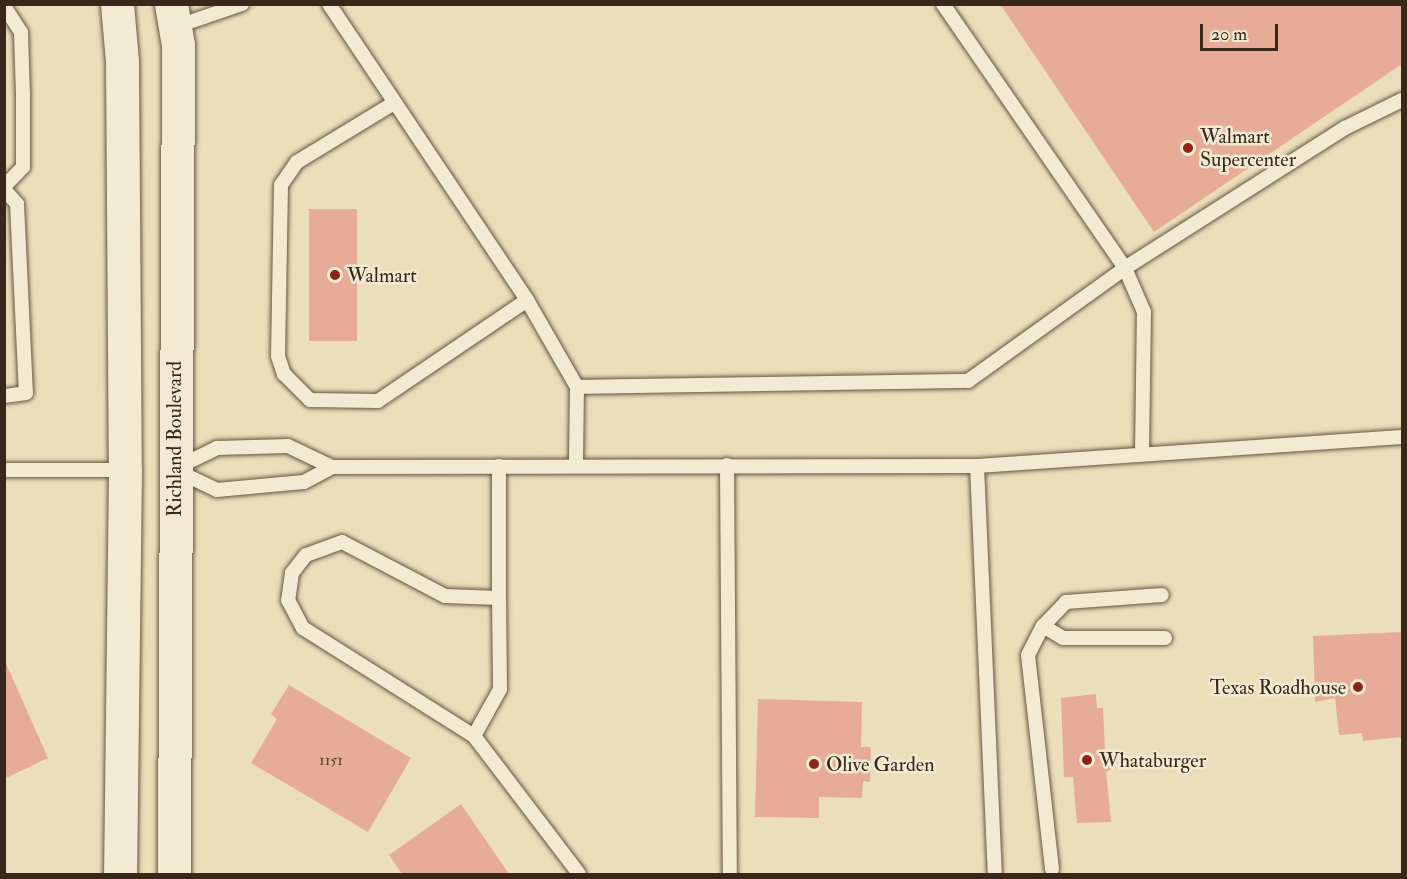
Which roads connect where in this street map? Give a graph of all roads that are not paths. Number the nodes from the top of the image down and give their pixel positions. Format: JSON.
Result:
{"nodes":[{"id":1,"x":117,"y":4,"type":"edge"},
{"id":2,"x":242,"y":4,"type":"edge"},
{"id":3,"x":329,"y":4,"type":"edge"},
{"id":4,"x":943,"y":4,"type":"edge"},
{"id":5,"x":4,"y":6,"type":"edge"},
{"id":6,"x":173,"y":16,"type":"edge"},
{"id":7,"x":1402,"y":100,"type":"edge"},
{"id":8,"x":394,"y":103,"type":"junction"},
{"id":9,"x":4,"y":188,"type":"edge"},
{"id":10,"x":1125,"y":268,"type":"junction"},
{"id":11,"x":527,"y":300,"type":"junction"},
{"id":12,"x":577,"y":387,"type":"junction"},
{"id":13,"x":4,"y":396,"type":"edge"},
{"id":14,"x":1402,"y":437,"type":"edge"},
{"id":15,"x":1142,"y":453,"type":"junction"},
{"id":16,"x":576,"y":463,"type":"junction"},
{"id":17,"x":727,"y":465,"type":"junction"},
{"id":18,"x":500,"y":466,"type":"junction"},
{"id":19,"x":977,"y":466,"type":"junction"},
{"id":20,"x":332,"y":467,"type":"junction"},
{"id":21,"x":4,"y":470,"type":"edge"},
{"id":22,"x":125,"y":470,"type":"junction"},
{"id":23,"x":173,"y":470,"type":"junction"},
{"id":24,"x":1162,"y":595,"type":"dead end"},
{"id":25,"x":499,"y":598,"type":"junction"},
{"id":26,"x":1043,"y":626,"type":"junction"},
{"id":27,"x":1165,"y":638,"type":"dead end"},
{"id":28,"x":474,"y":735,"type":"junction"},
{"id":29,"x":1052,"y":869,"type":"dead end"},
{"id":30,"x":994,"y":873,"type":"edge"},
{"id":31,"x":120,"y":874,"type":"edge"},
{"id":32,"x":174,"y":874,"type":"edge"},
{"id":33,"x":579,"y":874,"type":"edge"},
{"id":34,"x":730,"y":874,"type":"edge"}],
"edges":[{"from":1,"to":22,"type":"street"},
{"from":2,"to":6,"type":"lane"},
{"from":3,"to":8,"type":"lane"},
{"from":4,"to":10,"type":"lane"},
{"from":5,"to":9,"type":"lane"},
{"from":6,"to":23,"type":"street","name":"Richland Boulevard"},
{"from":7,"to":10,"type":"lane"},
{"from":8,"to":11,"type":"lane"},
{"from":8,"to":11,"type":"lane"},
{"from":9,"to":13,"type":"lane"},
{"from":10,"to":12,"type":"lane"},
{"from":10,"to":15,"type":"lane"},
{"from":11,"to":12,"type":"lane"},
{"from":12,"to":16,"type":"lane"},
{"from":14,"to":15,"type":"lane"},
{"from":15,"to":19,"type":"lane"},
{"from":16,"to":17,"type":"lane"},
{"from":16,"to":18,"type":"lane"},
{"from":17,"to":19,"type":"lane"},
{"from":17,"to":34,"type":"lane"},
{"from":18,"to":20,"type":"lane"},
{"from":18,"to":25,"type":"lane"},
{"from":19,"to":30,"type":"lane"},
{"from":20,"to":23,"type":"lane"},
{"from":20,"to":23,"type":"lane"},
{"from":21,"to":22,"type":"lane"},
{"from":22,"to":23,"type":"street"},
{"from":22,"to":31,"type":"street"},
{"from":23,"to":32,"type":"street","name":"Richland Boulevard"},
{"from":24,"to":26,"type":"lane"},
{"from":25,"to":28,"type":"lane"},
{"from":25,"to":28,"type":"lane"},
{"from":26,"to":27,"type":"lane"},
{"from":26,"to":29,"type":"lane"},
{"from":28,"to":33,"type":"lane"}]}
